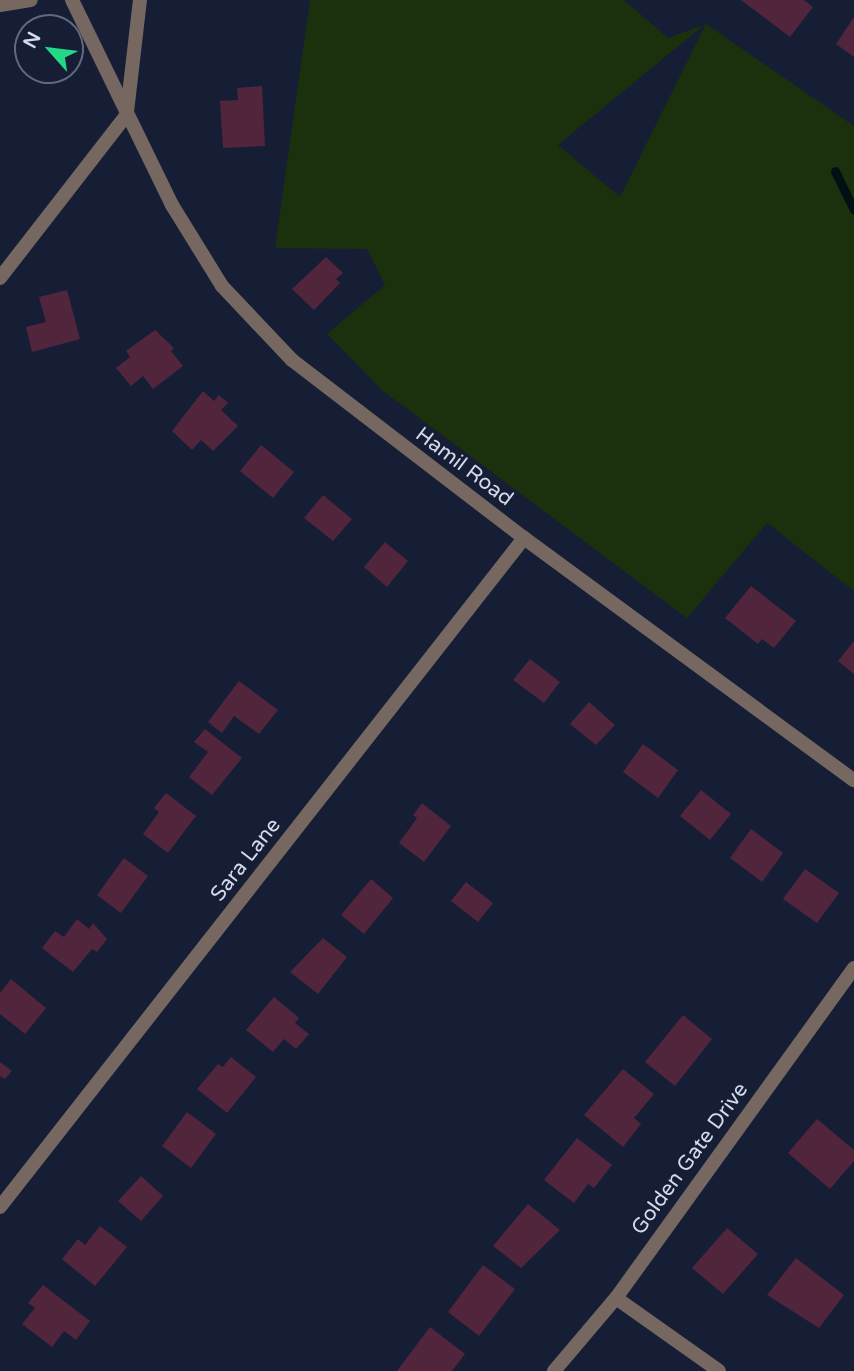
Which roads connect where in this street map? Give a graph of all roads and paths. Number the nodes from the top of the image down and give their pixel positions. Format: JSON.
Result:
{"nodes":[{"id":1,"x":31,"y":0,"type":"edge"},
{"id":2,"x":72,"y":0,"type":"edge"},
{"id":3,"x":139,"y":0,"type":"edge"},
{"id":4,"x":0,"y":5,"type":"edge"},
{"id":5,"x":127,"y":114,"type":"junction"},
{"id":6,"x":0,"y":278,"type":"edge"},
{"id":7,"x":524,"y":538,"type":"junction"},
{"id":8,"x":854,"y":780,"type":"edge"},
{"id":9,"x":854,"y":968,"type":"edge"},
{"id":10,"x":0,"y":1207,"type":"edge"},
{"id":11,"x":616,"y":1298,"type":"junction"},
{"id":12,"x":554,"y":1371,"type":"edge"},
{"id":13,"x":719,"y":1371,"type":"edge"}],
"edges":[{"from":1,"to":4,"type":"street"},
{"from":2,"to":5,"type":"street","name":"Hamil Road"},
{"from":3,"to":5,"type":"street"},
{"from":5,"to":6,"type":"street"},
{"from":5,"to":7,"type":"street","name":"Hamil Road"},
{"from":7,"to":8,"type":"street","name":"Hamil Road"},
{"from":7,"to":10,"type":"street","name":"Sara Lane"},
{"from":9,"to":11,"type":"street","name":"Golden Gate Drive"},
{"from":11,"to":12,"type":"street","name":"Golden Gate Drive"},
{"from":11,"to":13,"type":"street"}]}
